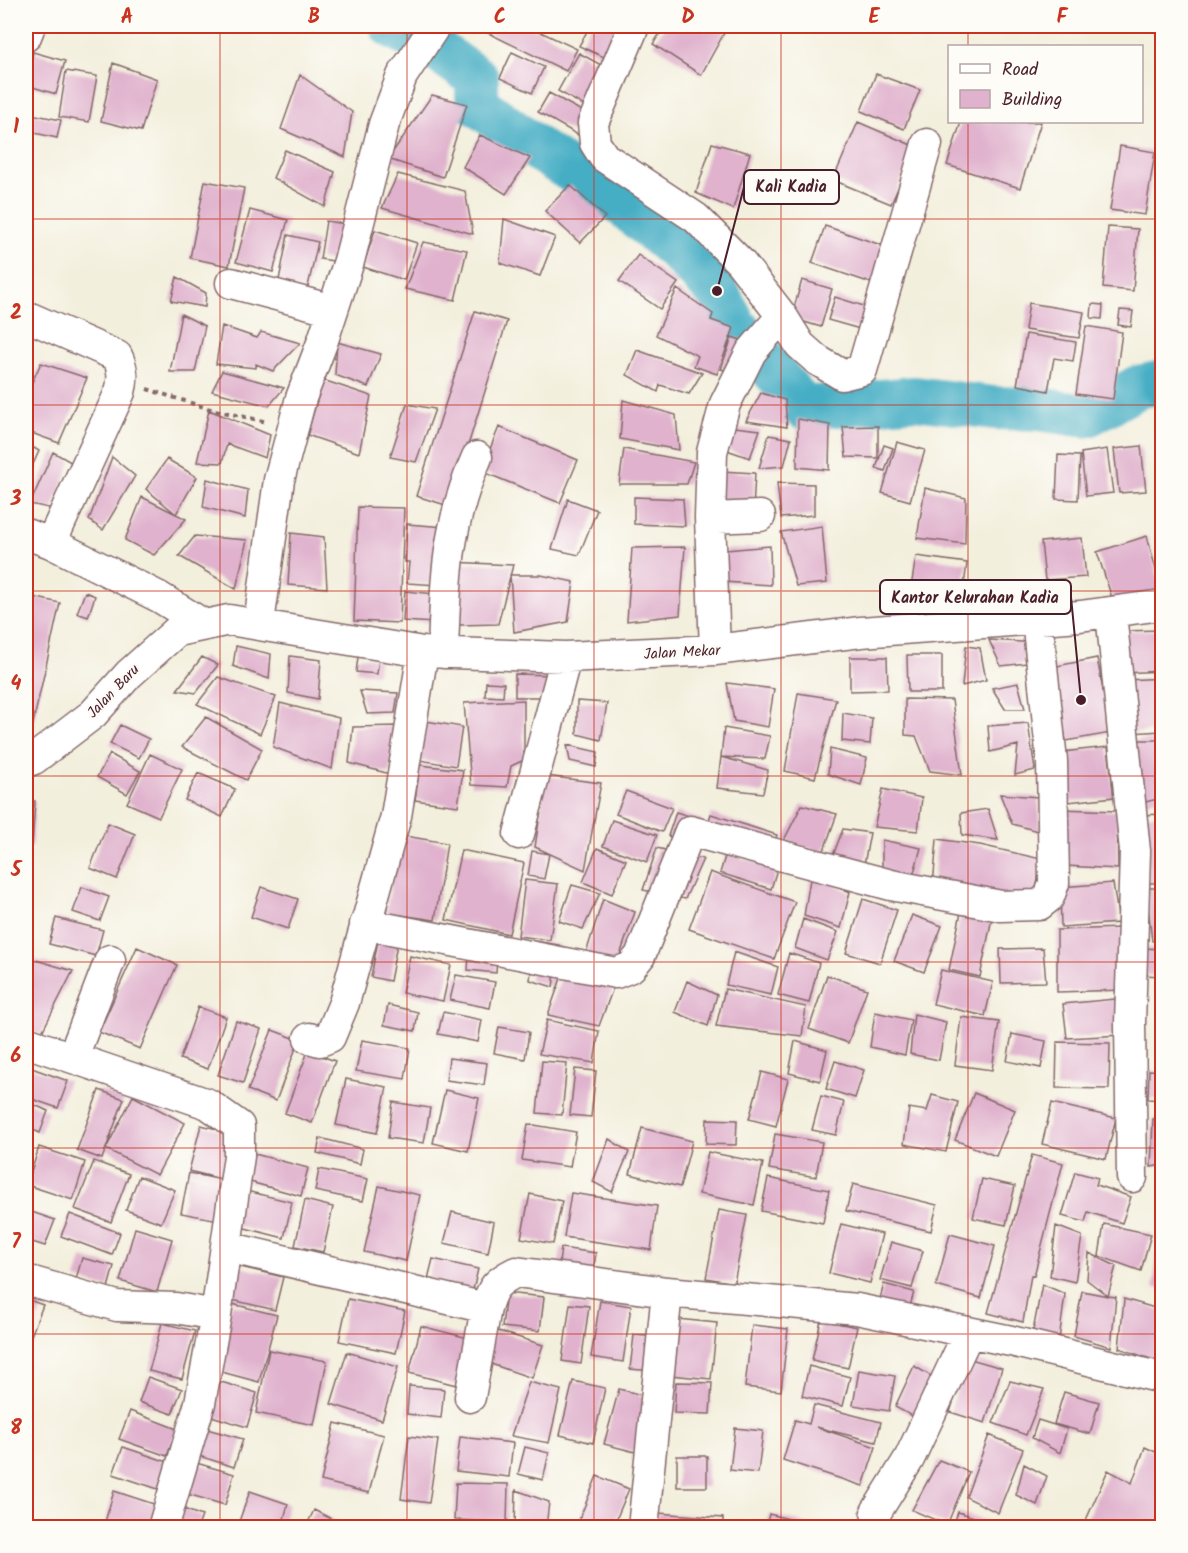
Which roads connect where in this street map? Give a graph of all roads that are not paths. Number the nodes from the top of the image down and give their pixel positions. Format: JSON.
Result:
{"nodes":[{"id":1,"x":30,"y":26,"type":"edge"},
{"id":2,"x":435,"y":26,"type":"edge"},
{"id":3,"x":634,"y":26,"type":"edge"},
{"id":4,"x":26,"y":36,"type":"edge"},
{"id":5,"x":927,"y":144,"type":"dead end"},
{"id":6,"x":231,"y":283,"type":"dead end"},
{"id":7,"x":333,"y":310,"type":"junction"},
{"id":8,"x":26,"y":316,"type":"edge"},
{"id":9,"x":779,"y":319,"type":"junction"},
{"id":10,"x":477,"y":458,"type":"dead end"},
{"id":11,"x":760,"y":516,"type":"dead end"},
{"id":12,"x":710,"y":518,"type":"junction"},
{"id":13,"x":38,"y":539,"type":"edge"},
{"id":14,"x":1162,"y":605,"type":"edge"},
{"id":15,"x":1111,"y":613,"type":"junction"},
{"id":16,"x":1037,"y":620,"type":"junction"},
{"id":17,"x":258,"y":623,"type":"junction"},
{"id":18,"x":203,"y":624,"type":"junction"},
{"id":19,"x":715,"y":651,"type":"junction"},
{"id":20,"x":433,"y":652,"type":"junction"},
{"id":21,"x":566,"y":657,"type":"junction"},
{"id":22,"x":26,"y":762,"type":"edge"},
{"id":23,"x":519,"y":834,"type":"dead end"},
{"id":24,"x":365,"y":924,"type":"junction"},
{"id":25,"x":110,"y":960,"type":"dead end"},
{"id":26,"x":309,"y":1038,"type":"dead end"},
{"id":27,"x":26,"y":1042,"type":"edge"},
{"id":28,"x":73,"y":1058,"type":"junction"},
{"id":29,"x":1132,"y":1177,"type":"dead end"},
{"id":30,"x":226,"y":1247,"type":"junction"},
{"id":31,"x":26,"y":1280,"type":"edge"},
{"id":32,"x":667,"y":1292,"type":"junction"},
{"id":33,"x":486,"y":1308,"type":"junction"},
{"id":34,"x":216,"y":1315,"type":"junction"},
{"id":35,"x":968,"y":1334,"type":"junction"},
{"id":36,"x":1162,"y":1378,"type":"edge"},
{"id":37,"x":470,"y":1397,"type":"dead end"},
{"id":38,"x":876,"y":1512,"type":"dead end"},
{"id":39,"x":163,"y":1527,"type":"edge"},
{"id":40,"x":643,"y":1527,"type":"edge"}],
"edges":[{"from":1,"to":4,"type":"street"},
{"from":2,"to":7,"type":"street"},
{"from":3,"to":9,"type":"street"},
{"from":5,"to":9,"type":"street"},
{"from":6,"to":7,"type":"street"},
{"from":7,"to":17,"type":"street"},
{"from":8,"to":13,"type":"street"},
{"from":9,"to":12,"type":"street"},
{"from":10,"to":20,"type":"street"},
{"from":11,"to":12,"type":"street"},
{"from":12,"to":19,"type":"street"},
{"from":13,"to":18,"type":"street"},
{"from":14,"to":15,"type":"street","name":"Jalan Mekar"},
{"from":15,"to":16,"type":"street","name":"Jalan Mekar"},
{"from":15,"to":29,"type":"street"},
{"from":16,"to":19,"type":"street","name":"Jalan Mekar"},
{"from":16,"to":24,"type":"street"},
{"from":17,"to":18,"type":"street","name":"Jalan Mekar"},
{"from":17,"to":20,"type":"street","name":"Jalan Mekar"},
{"from":18,"to":22,"type":"street","name":"Jalan Baru"},
{"from":19,"to":21,"type":"street","name":"Jalan Mekar"},
{"from":20,"to":21,"type":"street","name":"Jalan Mekar"},
{"from":20,"to":24,"type":"street"},
{"from":21,"to":23,"type":"street"},
{"from":24,"to":26,"type":"street"},
{"from":25,"to":28,"type":"street"},
{"from":27,"to":28,"type":"street"},
{"from":28,"to":30,"type":"street"},
{"from":30,"to":33,"type":"street"},
{"from":30,"to":34,"type":"street"},
{"from":31,"to":34,"type":"street"},
{"from":32,"to":33,"type":"street"},
{"from":32,"to":35,"type":"street"},
{"from":32,"to":40,"type":"street"},
{"from":33,"to":37,"type":"street"},
{"from":34,"to":39,"type":"street"},
{"from":35,"to":36,"type":"street"},
{"from":35,"to":38,"type":"street"}]}
